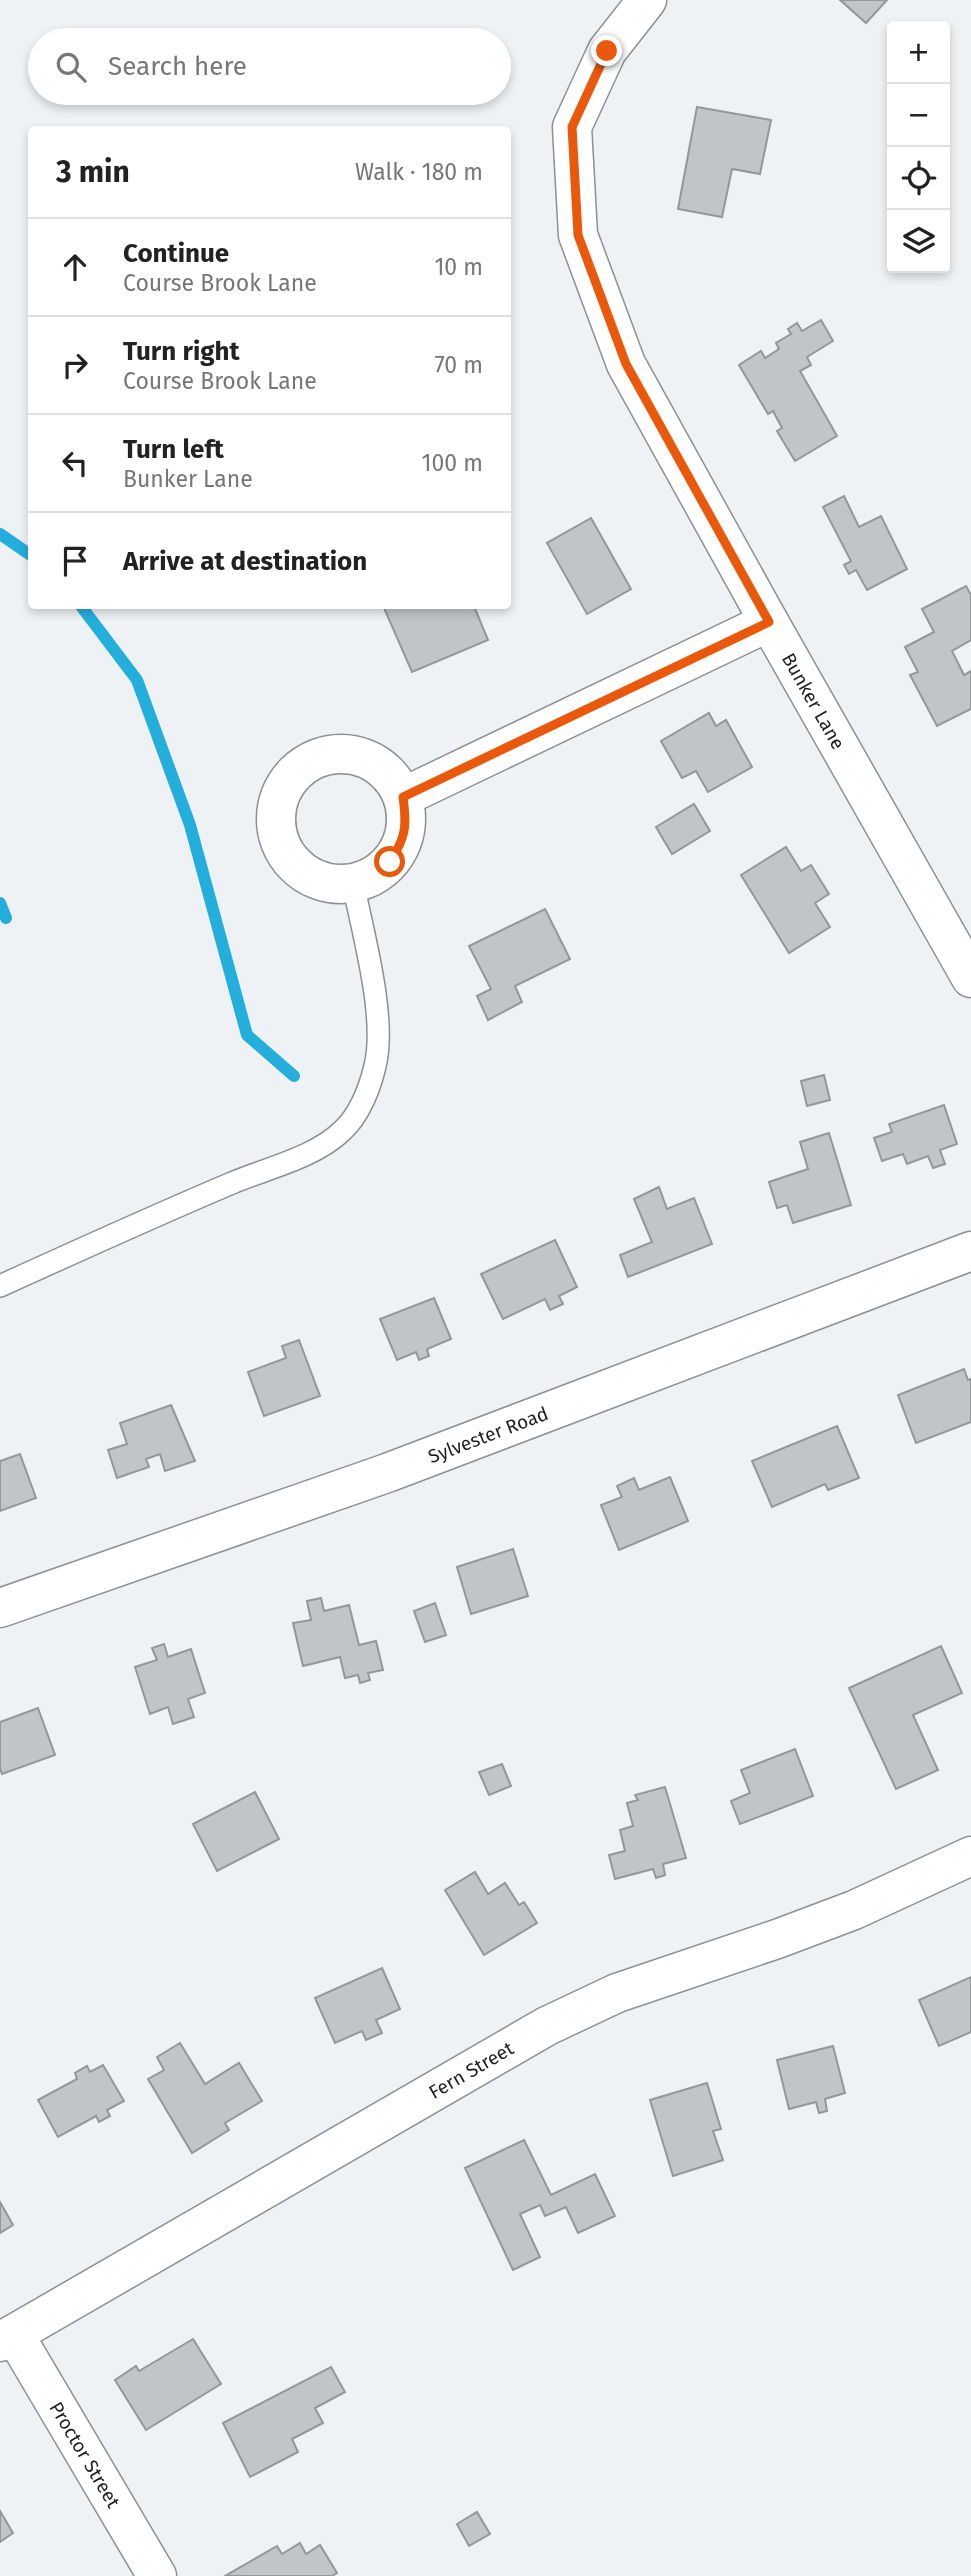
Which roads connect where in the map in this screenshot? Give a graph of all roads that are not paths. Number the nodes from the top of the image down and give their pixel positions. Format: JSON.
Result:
{"nodes":[{"id":1,"x":647,"y":0,"type":"edge"},
{"id":2,"x":769,"y":622,"type":"junction"},
{"id":3,"x":403,"y":797,"type":"junction"},
{"id":4,"x":353,"y":883,"type":"junction"},
{"id":5,"x":971,"y":978,"type":"edge"},
{"id":6,"x":971,"y":1251,"type":"edge"},
{"id":7,"x":0,"y":1286,"type":"edge"},
{"id":8,"x":0,"y":1608,"type":"edge"},
{"id":9,"x":971,"y":1856,"type":"edge"},
{"id":10,"x":7,"y":2338,"type":"edge"},
{"id":11,"x":156,"y":2576,"type":"edge"}],
"edges":[{"from":1,"to":2,"type":"street","name":"Bunker Lane"},
{"from":2,"to":3,"type":"street"},
{"from":2,"to":5,"type":"street","name":"Bunker Lane"},
{"from":3,"to":4,"type":"street"},
{"from":3,"to":4,"type":"street"},
{"from":4,"to":7,"type":"lane"},
{"from":6,"to":8,"type":"street","name":"Sylvester Road"},
{"from":9,"to":10,"type":"street","name":"Fern Street"},
{"from":10,"to":11,"type":"street","name":"Proctor Street"}]}
